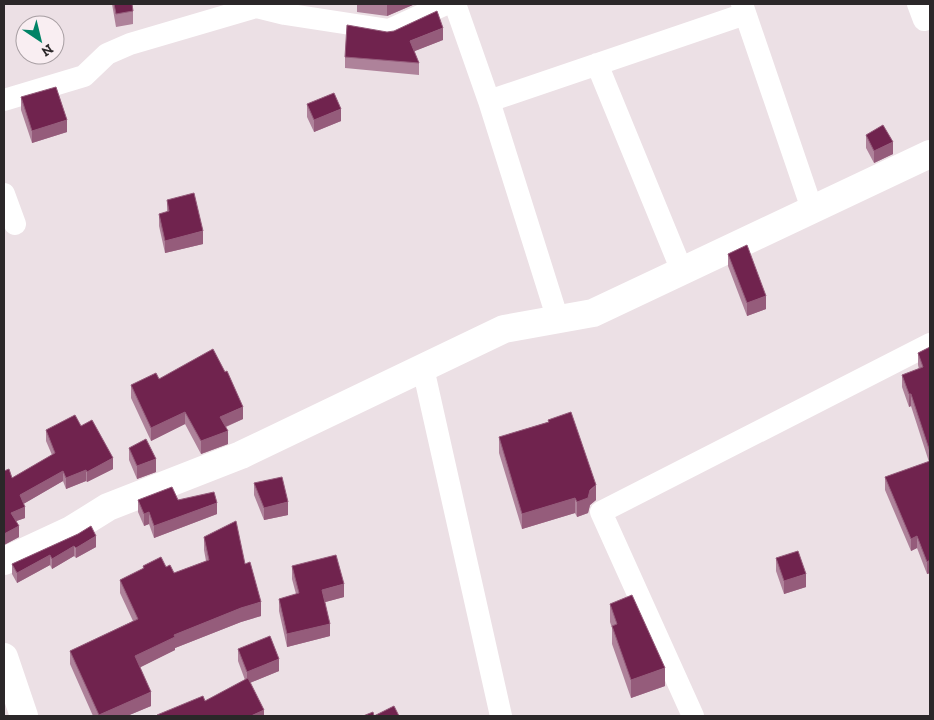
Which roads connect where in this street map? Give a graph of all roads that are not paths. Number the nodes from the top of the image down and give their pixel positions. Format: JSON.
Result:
{"nodes":[{"id":1,"x":446,"y":4,"type":"edge"},
{"id":2,"x":456,"y":4,"type":"edge"},
{"id":3,"x":918,"y":4,"type":"edge"},
{"id":4,"x":744,"y":9,"type":"edge"},
{"id":5,"x":930,"y":18,"type":"edge"},
{"id":6,"x":597,"y":64,"type":"junction"},
{"id":7,"x":4,"y":100,"type":"edge"},
{"id":8,"x":489,"y":101,"type":"junction"},
{"id":9,"x":930,"y":154,"type":"edge"},
{"id":10,"x":4,"y":194,"type":"edge"},
{"id":11,"x":812,"y":209,"type":"junction"},
{"id":12,"x":15,"y":224,"type":"dead end"},
{"id":13,"x":682,"y":271,"type":"junction"},
{"id":14,"x":558,"y":320,"type":"junction"},
{"id":15,"x":930,"y":344,"type":"edge"},
{"id":16,"x":423,"y":368,"type":"junction"},
{"id":17,"x":4,"y":561,"type":"edge"},
{"id":18,"x":4,"y":657,"type":"edge"},
{"id":19,"x":24,"y":716,"type":"edge"},
{"id":20,"x":501,"y":716,"type":"edge"},
{"id":21,"x":693,"y":716,"type":"edge"}],
"edges":[{"from":1,"to":7,"type":"street"},
{"from":2,"to":8,"type":"street"},
{"from":3,"to":5,"type":"street"},
{"from":4,"to":6,"type":"street"},
{"from":4,"to":11,"type":"street"},
{"from":6,"to":8,"type":"street"},
{"from":6,"to":13,"type":"street"},
{"from":8,"to":14,"type":"street"},
{"from":9,"to":11,"type":"street"},
{"from":10,"to":12,"type":"street"},
{"from":11,"to":13,"type":"street"},
{"from":13,"to":14,"type":"street"},
{"from":14,"to":16,"type":"street"},
{"from":15,"to":21,"type":"street"},
{"from":16,"to":17,"type":"street"},
{"from":16,"to":20,"type":"street"},
{"from":18,"to":19,"type":"street"}]}
